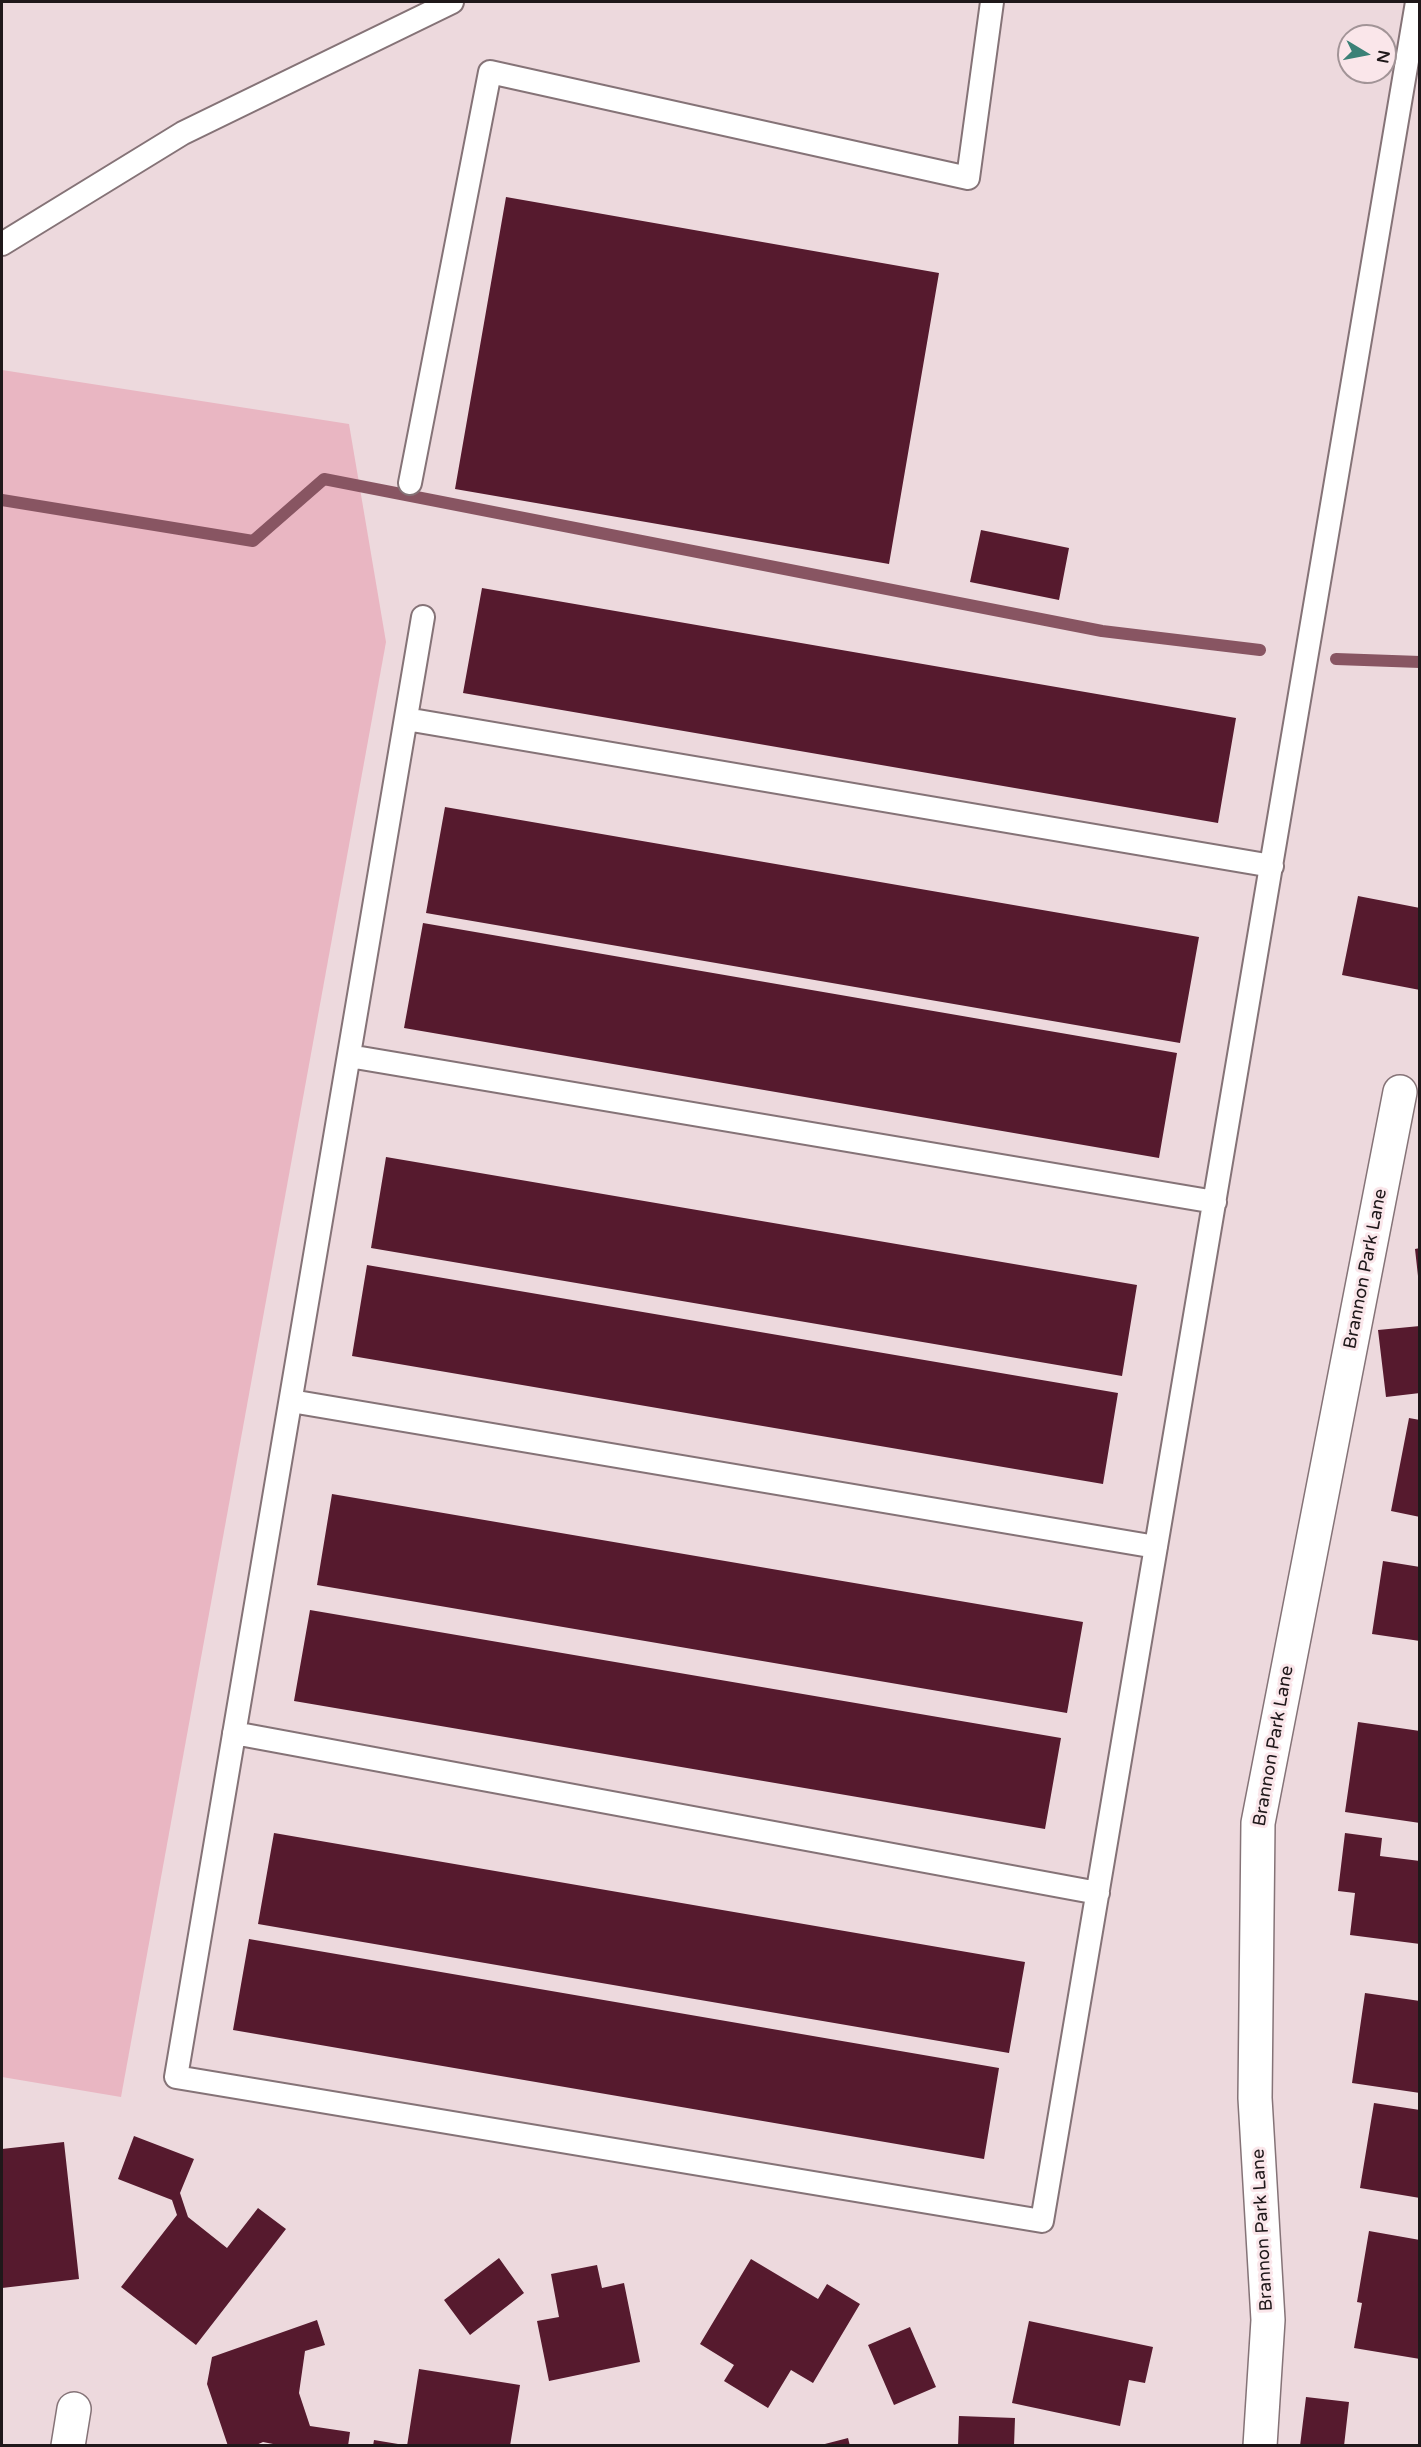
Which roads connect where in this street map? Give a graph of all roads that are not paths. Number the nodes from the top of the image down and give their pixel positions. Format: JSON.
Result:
{"nodes":[{"id":1,"x":452,"y":2,"type":"edge"},
{"id":2,"x":992,"y":2,"type":"edge"},
{"id":3,"x":1417,"y":2,"type":"edge"},
{"id":4,"x":2,"y":244,"type":"edge"},
{"id":5,"x":410,"y":483,"type":"dead end"},
{"id":6,"x":423,"y":617,"type":"dead end"},
{"id":7,"x":406,"y":719,"type":"junction"},
{"id":8,"x":1272,"y":866,"type":"junction"},
{"id":9,"x":349,"y":1056,"type":"junction"},
{"id":10,"x":1400,"y":1092,"type":"dead end"},
{"id":11,"x":1215,"y":1202,"type":"junction"},
{"id":12,"x":291,"y":1401,"type":"junction"},
{"id":13,"x":1156,"y":1547,"type":"junction"},
{"id":14,"x":234,"y":1733,"type":"junction"},
{"id":15,"x":1098,"y":1893,"type":"junction"},
{"id":16,"x":74,"y":2409,"type":"dead end"},
{"id":17,"x":68,"y":2445,"type":"edge"},
{"id":18,"x":1260,"y":2445,"type":"edge"}],
"edges":[{"from":1,"to":4,"type":"lane"},
{"from":2,"to":5,"type":"lane"},
{"from":3,"to":8,"type":"lane"},
{"from":6,"to":7,"type":"lane"},
{"from":7,"to":8,"type":"lane"},
{"from":7,"to":9,"type":"lane"},
{"from":8,"to":11,"type":"lane"},
{"from":9,"to":11,"type":"lane"},
{"from":9,"to":12,"type":"lane"},
{"from":10,"to":18,"type":"street","name":"Brannon Park Lane"},
{"from":11,"to":13,"type":"lane"},
{"from":12,"to":13,"type":"lane"},
{"from":12,"to":14,"type":"lane"},
{"from":13,"to":15,"type":"lane"},
{"from":14,"to":15,"type":"lane"},
{"from":14,"to":15,"type":"lane"},
{"from":16,"to":17,"type":"street"}]}
